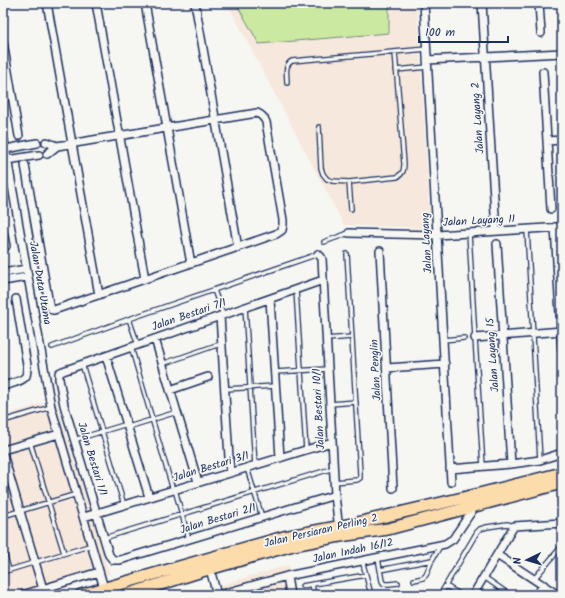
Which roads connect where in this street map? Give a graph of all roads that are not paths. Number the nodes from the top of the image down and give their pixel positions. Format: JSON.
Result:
{"nodes":[{"id":1,"x":47,"y":3,"type":"edge"},
{"id":2,"x":96,"y":3,"type":"edge"},
{"id":3,"x":145,"y":3,"type":"edge"},
{"id":4,"x":194,"y":3,"type":"edge"},
{"id":5,"x":424,"y":3,"type":"edge"},
{"id":6,"x":482,"y":3,"type":"edge"},
{"id":7,"x":539,"y":3,"type":"edge"},
{"id":8,"x":541,"y":33,"type":"dead end"},
{"id":9,"x":3,"y":42,"type":"edge"},
{"id":10,"x":427,"y":49,"type":"junction"},
{"id":11,"x":395,"y":52,"type":"junction"},
{"id":12,"x":562,"y":52,"type":"edge"},
{"id":13,"x":485,"y":57,"type":"junction"},
{"id":14,"x":428,"y":64,"type":"junction"},
{"id":15,"x":396,"y":70,"type":"junction"},
{"id":16,"x":543,"y":72,"type":"dead end"},
{"id":17,"x":287,"y":83,"type":"dead end"},
{"id":18,"x":215,"y":120,"type":"junction"},
{"id":19,"x":319,"y":127,"type":"dead end"},
{"id":20,"x":167,"y":128,"type":"junction"},
{"id":21,"x":3,"y":135,"type":"edge"},
{"id":22,"x":19,"y":136,"type":"dead end"},
{"id":23,"x":120,"y":136,"type":"junction"},
{"id":24,"x":562,"y":140,"type":"edge"},
{"id":25,"x":547,"y":141,"type":"junction"},
{"id":26,"x":46,"y":142,"type":"dead end"},
{"id":27,"x":37,"y":144,"type":"dead end"},
{"id":28,"x":72,"y":144,"type":"junction"},
{"id":29,"x":57,"y":146,"type":"junction"},
{"id":30,"x":6,"y":149,"type":"junction"},
{"id":31,"x":7,"y":160,"type":"junction"},
{"id":32,"x":25,"y":165,"type":"dead end"},
{"id":33,"x":349,"y":182,"type":"junction"},
{"id":34,"x":352,"y":209,"type":"dead end"},
{"id":35,"x":551,"y":209,"type":"dead end"},
{"id":36,"x":559,"y":227,"type":"edge"},
{"id":37,"x":527,"y":229,"type":"junction"},
{"id":38,"x":496,"y":231,"type":"junction"},
{"id":39,"x":3,"y":232,"type":"edge"},
{"id":40,"x":348,"y":233,"type":"joint"},
{"id":41,"x":469,"y":233,"type":"junction"},
{"id":42,"x":437,"y":235,"type":"junction"},
{"id":43,"x":324,"y":242,"type":"dead end"},
{"id":44,"x":497,"y":244,"type":"dead end"},
{"id":45,"x":6,"y":246,"type":"dead end"},
{"id":46,"x":238,"y":248,"type":"junction"},
{"id":47,"x":380,"y":251,"type":"dead end"},
{"id":48,"x":318,"y":254,"type":"joint"},
{"id":49,"x":347,"y":254,"type":"dead end"},
{"id":50,"x":191,"y":264,"type":"junction"},
{"id":51,"x":26,"y":269,"type":"junction"},
{"id":52,"x":3,"y":273,"type":"edge"},
{"id":53,"x":27,"y":277,"type":"junction"},
{"id":54,"x":145,"y":279,"type":"junction"},
{"id":55,"x":323,"y":280,"type":"junction"},
{"id":56,"x":3,"y":281,"type":"edge"},
{"id":57,"x":214,"y":290,"type":"junction"},
{"id":58,"x":296,"y":290,"type":"junction"},
{"id":59,"x":98,"y":296,"type":"junction"},
{"id":60,"x":16,"y":299,"type":"dead end"},
{"id":61,"x":270,"y":299,"type":"junction"},
{"id":62,"x":245,"y":307,"type":"junction"},
{"id":63,"x":222,"y":316,"type":"junction"},
{"id":64,"x":129,"y":320,"type":"junction"},
{"id":65,"x":561,"y":331,"type":"edge"},
{"id":66,"x":533,"y":334,"type":"junction"},
{"id":67,"x":503,"y":336,"type":"junction"},
{"id":68,"x":352,"y":337,"type":"junction"},
{"id":69,"x":464,"y":338,"type":"dead end"},
{"id":70,"x":475,"y":338,"type":"junction"},
{"id":71,"x":155,"y":339,"type":"junction"},
{"id":72,"x":326,"y":339,"type":"junction"},
{"id":73,"x":443,"y":340,"type":"junction"},
{"id":74,"x":222,"y":344,"type":"junction"},
{"id":75,"x":134,"y":346,"type":"junction"},
{"id":76,"x":52,"y":347,"type":"dead end"},
{"id":77,"x":562,"y":350,"type":"edge"},
{"id":78,"x":106,"y":356,"type":"junction"},
{"id":79,"x":82,"y":364,"type":"junction"},
{"id":80,"x":162,"y":364,"type":"junction"},
{"id":81,"x":445,"y":364,"type":"junction"},
{"id":82,"x":387,"y":368,"type":"junction"},
{"id":83,"x":328,"y":369,"type":"junction"},
{"id":84,"x":63,"y":371,"type":"joint"},
{"id":85,"x":300,"y":371,"type":"junction"},
{"id":86,"x":275,"y":372,"type":"junction"},
{"id":87,"x":208,"y":377,"type":"dead end"},
{"id":88,"x":3,"y":386,"type":"edge"},
{"id":89,"x":276,"y":386,"type":"junction"},
{"id":90,"x":250,"y":388,"type":"junction"},
{"id":91,"x":225,"y":389,"type":"junction"},
{"id":92,"x":170,"y":390,"type":"junction"},
{"id":93,"x":356,"y":402,"type":"junction"},
{"id":94,"x":330,"y":404,"type":"junction"},
{"id":95,"x":51,"y":406,"type":"junction"},
{"id":96,"x":177,"y":412,"type":"junction"},
{"id":97,"x":152,"y":420,"type":"junction"},
{"id":98,"x":3,"y":421,"type":"edge"},
{"id":99,"x":127,"y":425,"type":"junction"},
{"id":100,"x":102,"y":431,"type":"junction"},
{"id":101,"x":59,"y":434,"type":"junction"},
{"id":102,"x":74,"y":440,"type":"junction"},
{"id":103,"x":30,"y":442,"type":"junction"},
{"id":104,"x":332,"y":442,"type":"junction"},
{"id":105,"x":3,"y":450,"type":"edge"},
{"id":106,"x":306,"y":450,"type":"junction"},
{"id":107,"x":3,"y":454,"type":"edge"},
{"id":108,"x":562,"y":454,"type":"edge"},
{"id":109,"x":280,"y":458,"type":"junction"},
{"id":110,"x":540,"y":460,"type":"junction"},
{"id":111,"x":511,"y":464,"type":"junction"},
{"id":112,"x":255,"y":465,"type":"junction"},
{"id":113,"x":483,"y":466,"type":"junction"},
{"id":114,"x":247,"y":468,"type":"junction"},
{"id":115,"x":334,"y":468,"type":"junction"},
{"id":116,"x":450,"y":469,"type":"junction"},
{"id":117,"x":230,"y":473,"type":"junction"},
{"id":118,"x":562,"y":473,"type":"edge"},
{"id":119,"x":198,"y":482,"type":"junction"},
{"id":120,"x":334,"y":482,"type":"junction"},
{"id":121,"x":451,"y":482,"type":"dead end"},
{"id":122,"x":562,"y":483,"type":"edge"},
{"id":123,"x":393,"y":488,"type":"dead end"},
{"id":124,"x":174,"y":490,"type":"junction"},
{"id":125,"x":255,"y":493,"type":"junction"},
{"id":126,"x":77,"y":494,"type":"junction"},
{"id":127,"x":335,"y":495,"type":"junction"},
{"id":128,"x":149,"y":498,"type":"junction"},
{"id":129,"x":49,"y":502,"type":"junction"},
{"id":130,"x":124,"y":505,"type":"junction"},
{"id":131,"x":476,"y":505,"type":"junction"},
{"id":132,"x":20,"y":511,"type":"junction"},
{"id":133,"x":97,"y":513,"type":"junction"},
{"id":134,"x":182,"y":514,"type":"junction"},
{"id":135,"x":3,"y":516,"type":"edge"},
{"id":136,"x":84,"y":517,"type":"junction"},
{"id":137,"x":262,"y":517,"type":"junction"},
{"id":138,"x":562,"y":524,"type":"edge"},
{"id":139,"x":514,"y":526,"type":"junction"},
{"id":140,"x":339,"y":531,"type":"junction"},
{"id":141,"x":104,"y":538,"type":"junction"},
{"id":142,"x":189,"y":539,"type":"junction"},
{"id":143,"x":92,"y":545,"type":"junction"},
{"id":144,"x":439,"y":545,"type":"junction"},
{"id":145,"x":562,"y":546,"type":"edge"},
{"id":146,"x":3,"y":549,"type":"edge"},
{"id":147,"x":64,"y":553,"type":"junction"},
{"id":148,"x":109,"y":555,"type":"joint"},
{"id":149,"x":497,"y":555,"type":"junction"},
{"id":150,"x":378,"y":557,"type":"junction"},
{"id":151,"x":362,"y":560,"type":"junction"},
{"id":152,"x":432,"y":560,"type":"junction"},
{"id":153,"x":35,"y":562,"type":"junction"},
{"id":154,"x":210,"y":569,"type":"junction"},
{"id":155,"x":9,"y":570,"type":"junction"},
{"id":156,"x":380,"y":570,"type":"junction"},
{"id":157,"x":3,"y":572,"type":"edge"},
{"id":158,"x":99,"y":572,"type":"junction"},
{"id":159,"x":366,"y":574,"type":"junction"},
{"id":160,"x":287,"y":576,"type":"junction"},
{"id":161,"x":484,"y":577,"type":"junction"},
{"id":162,"x":534,"y":579,"type":"junction"},
{"id":163,"x":414,"y":580,"type":"dead end"},
{"id":164,"x":398,"y":583,"type":"dead end"},
{"id":165,"x":312,"y":584,"type":"junction"},
{"id":166,"x":544,"y":585,"type":"junction"},
{"id":167,"x":302,"y":586,"type":"dead end"},
{"id":168,"x":446,"y":586,"type":"junction"},
{"id":169,"x":43,"y":589,"type":"junction"},
{"id":170,"x":105,"y":592,"type":"edge"},
{"id":171,"x":559,"y":593,"type":"edge"},
{"id":172,"x":22,"y":595,"type":"edge"},
{"id":173,"x":81,"y":595,"type":"edge"},
{"id":174,"x":126,"y":595,"type":"edge"},
{"id":175,"x":218,"y":595,"type":"edge"},
{"id":176,"x":290,"y":595,"type":"edge"},
{"id":177,"x":314,"y":595,"type":"edge"},
{"id":178,"x":371,"y":595,"type":"edge"},
{"id":179,"x":440,"y":595,"type":"edge"},
{"id":180,"x":460,"y":595,"type":"edge"},
{"id":181,"x":473,"y":595,"type":"edge"},
{"id":182,"x":510,"y":595,"type":"edge"},
{"id":183,"x":536,"y":595,"type":"edge"}],
"edges":[{"from":1,"to":28,"type":"street"},
{"from":2,"to":23,"type":"street"},
{"from":3,"to":20,"type":"street"},
{"from":4,"to":18,"type":"street"},
{"from":5,"to":10,"type":"street","name":"Jalan Layang"},
{"from":6,"to":13,"type":"street","name":"Jalan Layang 2"},
{"from":7,"to":8,"type":"street"},
{"from":9,"to":22,"type":"street"},
{"from":10,"to":11,"type":"lane"},
{"from":10,"to":14,"type":"street","name":"Jalan Layang"},
{"from":11,"to":15,"type":"lane"},
{"from":11,"to":17,"type":"lane"},
{"from":12,"to":13,"type":"street"},
{"from":13,"to":14,"type":"street"},
{"from":13,"to":38,"type":"street","name":"Jalan Layang 2"},
{"from":14,"to":15,"type":"lane"},
{"from":14,"to":42,"type":"street","name":"Jalan Layang"},
{"from":15,"to":33,"type":"lane"},
{"from":16,"to":25,"type":"street"},
{"from":18,"to":20,"type":"street"},
{"from":18,"to":46,"type":"street"},
{"from":18,"to":46,"type":"street"},
{"from":19,"to":33,"type":"lane"},
{"from":20,"to":23,"type":"street"},
{"from":20,"to":50,"type":"street"},
{"from":21,"to":30,"type":"street","name":"Jalan Duta Utama"},
{"from":23,"to":28,"type":"street"},
{"from":23,"to":54,"type":"street"},
{"from":24,"to":25,"type":"street"},
{"from":25,"to":35,"type":"street"},
{"from":26,"to":29,"type":"street"},
{"from":27,"to":30,"type":"street"},
{"from":28,"to":29,"type":"street"},
{"from":28,"to":59,"type":"street"},
{"from":29,"to":31,"type":"street"},
{"from":30,"to":31,"type":"street","name":"Jalan Duta Utama"},
{"from":31,"to":51,"type":"street","name":"Jalan Duta Utama"},
{"from":32,"to":59,"type":"street"},
{"from":33,"to":34,"type":"lane"},
{"from":36,"to":37,"type":"street","name":"Jalan Layang 11"},
{"from":36,"to":65,"type":"street"},
{"from":37,"to":38,"type":"street","name":"Jalan Layang 11"},
{"from":37,"to":66,"type":"lane"},
{"from":38,"to":41,"type":"street","name":"Jalan Layang 11"},
{"from":39,"to":45,"type":"street"},
{"from":40,"to":42,"type":"street","name":"Jalan Layang 11"},
{"from":40,"to":43,"type":"lane"},
{"from":41,"to":42,"type":"street","name":"Jalan Layang 11"},
{"from":41,"to":70,"type":"lane"},
{"from":42,"to":73,"type":"street","name":"Jalan Layang"},
{"from":44,"to":67,"type":"street","name":"Jalan Layang 15"},
{"from":46,"to":50,"type":"street"},
{"from":47,"to":82,"type":"street","name":"Jalan Penglin"},
{"from":48,"to":55,"type":"street","name":"Jalan Bestari 10/1"},
{"from":48,"to":57,"type":"lane"},
{"from":49,"to":68,"type":"lane"},
{"from":50,"to":54,"type":"street"},
{"from":51,"to":52,"type":"street"},
{"from":51,"to":53,"type":"street","name":"Jalan Duta Utama"},
{"from":53,"to":56,"type":"street"},
{"from":53,"to":95,"type":"street","name":"Jalan Duta Utama"},
{"from":54,"to":59,"type":"street"},
{"from":55,"to":58,"type":"street","name":"Jalan Bestari 7/1"},
{"from":55,"to":72,"type":"street","name":"Jalan Bestari 10/1"},
{"from":57,"to":63,"type":"lane"},
{"from":57,"to":64,"type":"lane"},
{"from":58,"to":61,"type":"street","name":"Jalan Bestari 7/1"},
{"from":58,"to":85,"type":"lane"},
{"from":60,"to":88,"type":"street"},
{"from":61,"to":62,"type":"street","name":"Jalan Bestari 7/1"},
{"from":61,"to":86,"type":"street"},
{"from":62,"to":63,"type":"street","name":"Jalan Bestari 7/1"},
{"from":62,"to":90,"type":"lane"},
{"from":63,"to":71,"type":"street","name":"Jalan Bestari 7/1"},
{"from":63,"to":74,"type":"street"},
{"from":64,"to":75,"type":"lane"},
{"from":64,"to":76,"type":"lane"},
{"from":65,"to":66,"type":"street"},
{"from":65,"to":77,"type":"street"},
{"from":66,"to":67,"type":"street"},
{"from":66,"to":110,"type":"lane"},
{"from":67,"to":70,"type":"street"},
{"from":67,"to":111,"type":"street","name":"Jalan Layang 15"},
{"from":68,"to":72,"type":"lane"},
{"from":68,"to":93,"type":"lane"},
{"from":69,"to":73,"type":"lane"},
{"from":70,"to":113,"type":"lane"},
{"from":71,"to":75,"type":"street","name":"Jalan Bestari 7/1"},
{"from":71,"to":80,"type":"street"},
{"from":72,"to":83,"type":"street","name":"Jalan Bestari 10/1"},
{"from":73,"to":81,"type":"street","name":"Jalan Layang"},
{"from":74,"to":80,"type":"lane"},
{"from":74,"to":91,"type":"street"},
{"from":75,"to":78,"type":"street","name":"Jalan Bestari 7/1"},
{"from":75,"to":97,"type":"lane"},
{"from":78,"to":79,"type":"street","name":"Jalan Bestari 7/1"},
{"from":78,"to":99,"type":"street"},
{"from":79,"to":84,"type":"street","name":"Jalan Bestari 7/1"},
{"from":79,"to":100,"type":"lane"},
{"from":80,"to":92,"type":"street"},
{"from":81,"to":82,"type":"street"},
{"from":81,"to":116,"type":"street","name":"Jalan Layang"},
{"from":82,"to":123,"type":"street","name":"Jalan Penglin"},
{"from":83,"to":85,"type":"lane"},
{"from":83,"to":94,"type":"street","name":"Jalan Bestari 10/1"},
{"from":84,"to":102,"type":"street","name":"Jalan Bestari 1/1"},
{"from":85,"to":86,"type":"lane"},
{"from":85,"to":106,"type":"lane"},
{"from":86,"to":89,"type":"street"},
{"from":87,"to":92,"type":"street"},
{"from":89,"to":90,"type":"lane"},
{"from":89,"to":109,"type":"street"},
{"from":90,"to":91,"type":"lane"},
{"from":90,"to":112,"type":"lane"},
{"from":91,"to":117,"type":"street"},
{"from":92,"to":96,"type":"street"},
{"from":93,"to":94,"type":"lane"},
{"from":93,"to":120,"type":"lane"},
{"from":94,"to":104,"type":"street","name":"Jalan Bestari 10/1"},
{"from":95,"to":98,"type":"lane"},
{"from":95,"to":101,"type":"street","name":"Jalan Duta Utama"},
{"from":96,"to":97,"type":"lane"},
{"from":96,"to":119,"type":"street"},
{"from":97,"to":99,"type":"lane"},
{"from":97,"to":124,"type":"lane"},
{"from":99,"to":100,"type":"lane"},
{"from":99,"to":128,"type":"street"},
{"from":100,"to":102,"type":"lane"},
{"from":100,"to":130,"type":"lane"},
{"from":101,"to":103,"type":"street"},
{"from":101,"to":126,"type":"street","name":"Jalan Duta Utama"},
{"from":102,"to":133,"type":"street","name":"Jalan Bestari 1/1"},
{"from":103,"to":105,"type":"street"},
{"from":103,"to":129,"type":"lane"},
{"from":104,"to":106,"type":"street","name":"Jalan Bestari 3/1"},
{"from":104,"to":115,"type":"street","name":"Jalan Bestari 10/1"},
{"from":106,"to":109,"type":"street","name":"Jalan Bestari 3/1"},
{"from":107,"to":132,"type":"street"},
{"from":108,"to":110,"type":"street"},
{"from":109,"to":112,"type":"street","name":"Jalan Bestari 3/1"},
{"from":110,"to":111,"type":"street"},
{"from":111,"to":113,"type":"street"},
{"from":112,"to":114,"type":"street","name":"Jalan Bestari 3/1"},
{"from":113,"to":116,"type":"street"},
{"from":114,"to":117,"type":"street","name":"Jalan Bestari 3/1"},
{"from":114,"to":125,"type":"lane"},
{"from":115,"to":120,"type":"street","name":"Jalan Bestari 10/1"},
{"from":115,"to":125,"type":"lane"},
{"from":116,"to":121,"type":"street","name":"Jalan Layang"},
{"from":117,"to":119,"type":"street","name":"Jalan Bestari 3/1"},
{"from":118,"to":140,"type":"main road","name":"Jalan Persiaran Perling 2"},
{"from":119,"to":124,"type":"street","name":"Jalan Bestari 3/1"},
{"from":120,"to":127,"type":"street","name":"Jalan Bestari 10/1"},
{"from":122,"to":131,"type":"main road","name":"Jalan Persiaran Perling 2"},
{"from":124,"to":128,"type":"street","name":"Jalan Bestari 3/1"},
{"from":124,"to":134,"type":"lane"},
{"from":125,"to":134,"type":"lane"},
{"from":125,"to":137,"type":"lane"},
{"from":126,"to":129,"type":"lane"},
{"from":126,"to":136,"type":"street","name":"Jalan Duta Utama"},
{"from":127,"to":137,"type":"street","name":"Jalan Bestari 2/1"},
{"from":127,"to":140,"type":"street","name":"Jalan Bestari 10/1"},
{"from":128,"to":130,"type":"street","name":"Jalan Bestari 3/1"},
{"from":129,"to":132,"type":"lane"},
{"from":129,"to":147,"type":"lane"},
{"from":130,"to":133,"type":"street","name":"Jalan Bestari 3/1"},
{"from":131,"to":140,"type":"main road","name":"Jalan Persiaran Perling 2"},
{"from":131,"to":144,"type":"street","name":"Jalan Indah 16/12"},
{"from":132,"to":135,"type":"lane"},
{"from":132,"to":153,"type":"street"},
{"from":133,"to":136,"type":"street","name":"Jalan Bestari 3/1"},
{"from":133,"to":141,"type":"street","name":"Jalan Bestari 1/1"},
{"from":134,"to":141,"type":"lane"},
{"from":134,"to":142,"type":"lane"},
{"from":136,"to":143,"type":"street","name":"Jalan Duta Utama"},
{"from":137,"to":142,"type":"street","name":"Jalan Bestari 2/1"},
{"from":138,"to":139,"type":"street"},
{"from":139,"to":149,"type":"street"},
{"from":139,"to":168,"type":"lane"},
{"from":140,"to":154,"type":"main road","name":"Jalan Persiaran Perling 2"},
{"from":140,"to":170,"type":"main road","name":"Jalan Persiaran Perling 2"},
{"from":141,"to":148,"type":"street","name":"Jalan Bestari 1/1"},
{"from":142,"to":148,"type":"street","name":"Jalan Bestari 2/1"},
{"from":143,"to":147,"type":"lane"},
{"from":143,"to":158,"type":"street","name":"Jalan Duta Utama"},
{"from":144,"to":150,"type":"street","name":"Jalan Indah 16/12"},
{"from":144,"to":152,"type":"lane"},
{"from":145,"to":162,"type":"lane"},
{"from":146,"to":155,"type":"lane"},
{"from":147,"to":153,"type":"lane"},
{"from":149,"to":161,"type":"street"},
{"from":149,"to":162,"type":"street"},
{"from":150,"to":151,"type":"street","name":"Jalan Indah 16/12"},
{"from":150,"to":156,"type":"lane"},
{"from":151,"to":159,"type":"lane"},
{"from":151,"to":160,"type":"street","name":"Jalan Indah 16/12"},
{"from":152,"to":156,"type":"lane"},
{"from":152,"to":163,"type":"lane"},
{"from":153,"to":155,"type":"lane"},
{"from":153,"to":169,"type":"street"},
{"from":154,"to":174,"type":"main road","name":"Jalan Persiaran Perling 2"},
{"from":154,"to":175,"type":"street"},
{"from":155,"to":157,"type":"lane"},
{"from":156,"to":164,"type":"lane"},
{"from":158,"to":169,"type":"street"},
{"from":158,"to":170,"type":"street"},
{"from":159,"to":165,"type":"lane"},
{"from":159,"to":178,"type":"lane"},
{"from":160,"to":175,"type":"street","name":"Jalan Indah 16/12"},
{"from":160,"to":176,"type":"street"},
{"from":161,"to":181,"type":"street"},
{"from":161,"to":182,"type":"lane"},
{"from":162,"to":166,"type":"street"},
{"from":165,"to":167,"type":"lane"},
{"from":165,"to":177,"type":"lane"},
{"from":166,"to":171,"type":"street"},
{"from":166,"to":183,"type":"street"},
{"from":168,"to":179,"type":"lane"},
{"from":168,"to":180,"type":"lane"},
{"from":169,"to":172,"type":"street"},
{"from":170,"to":173,"type":"main road","name":"Jalan Persiaran Perling 2"}]}
